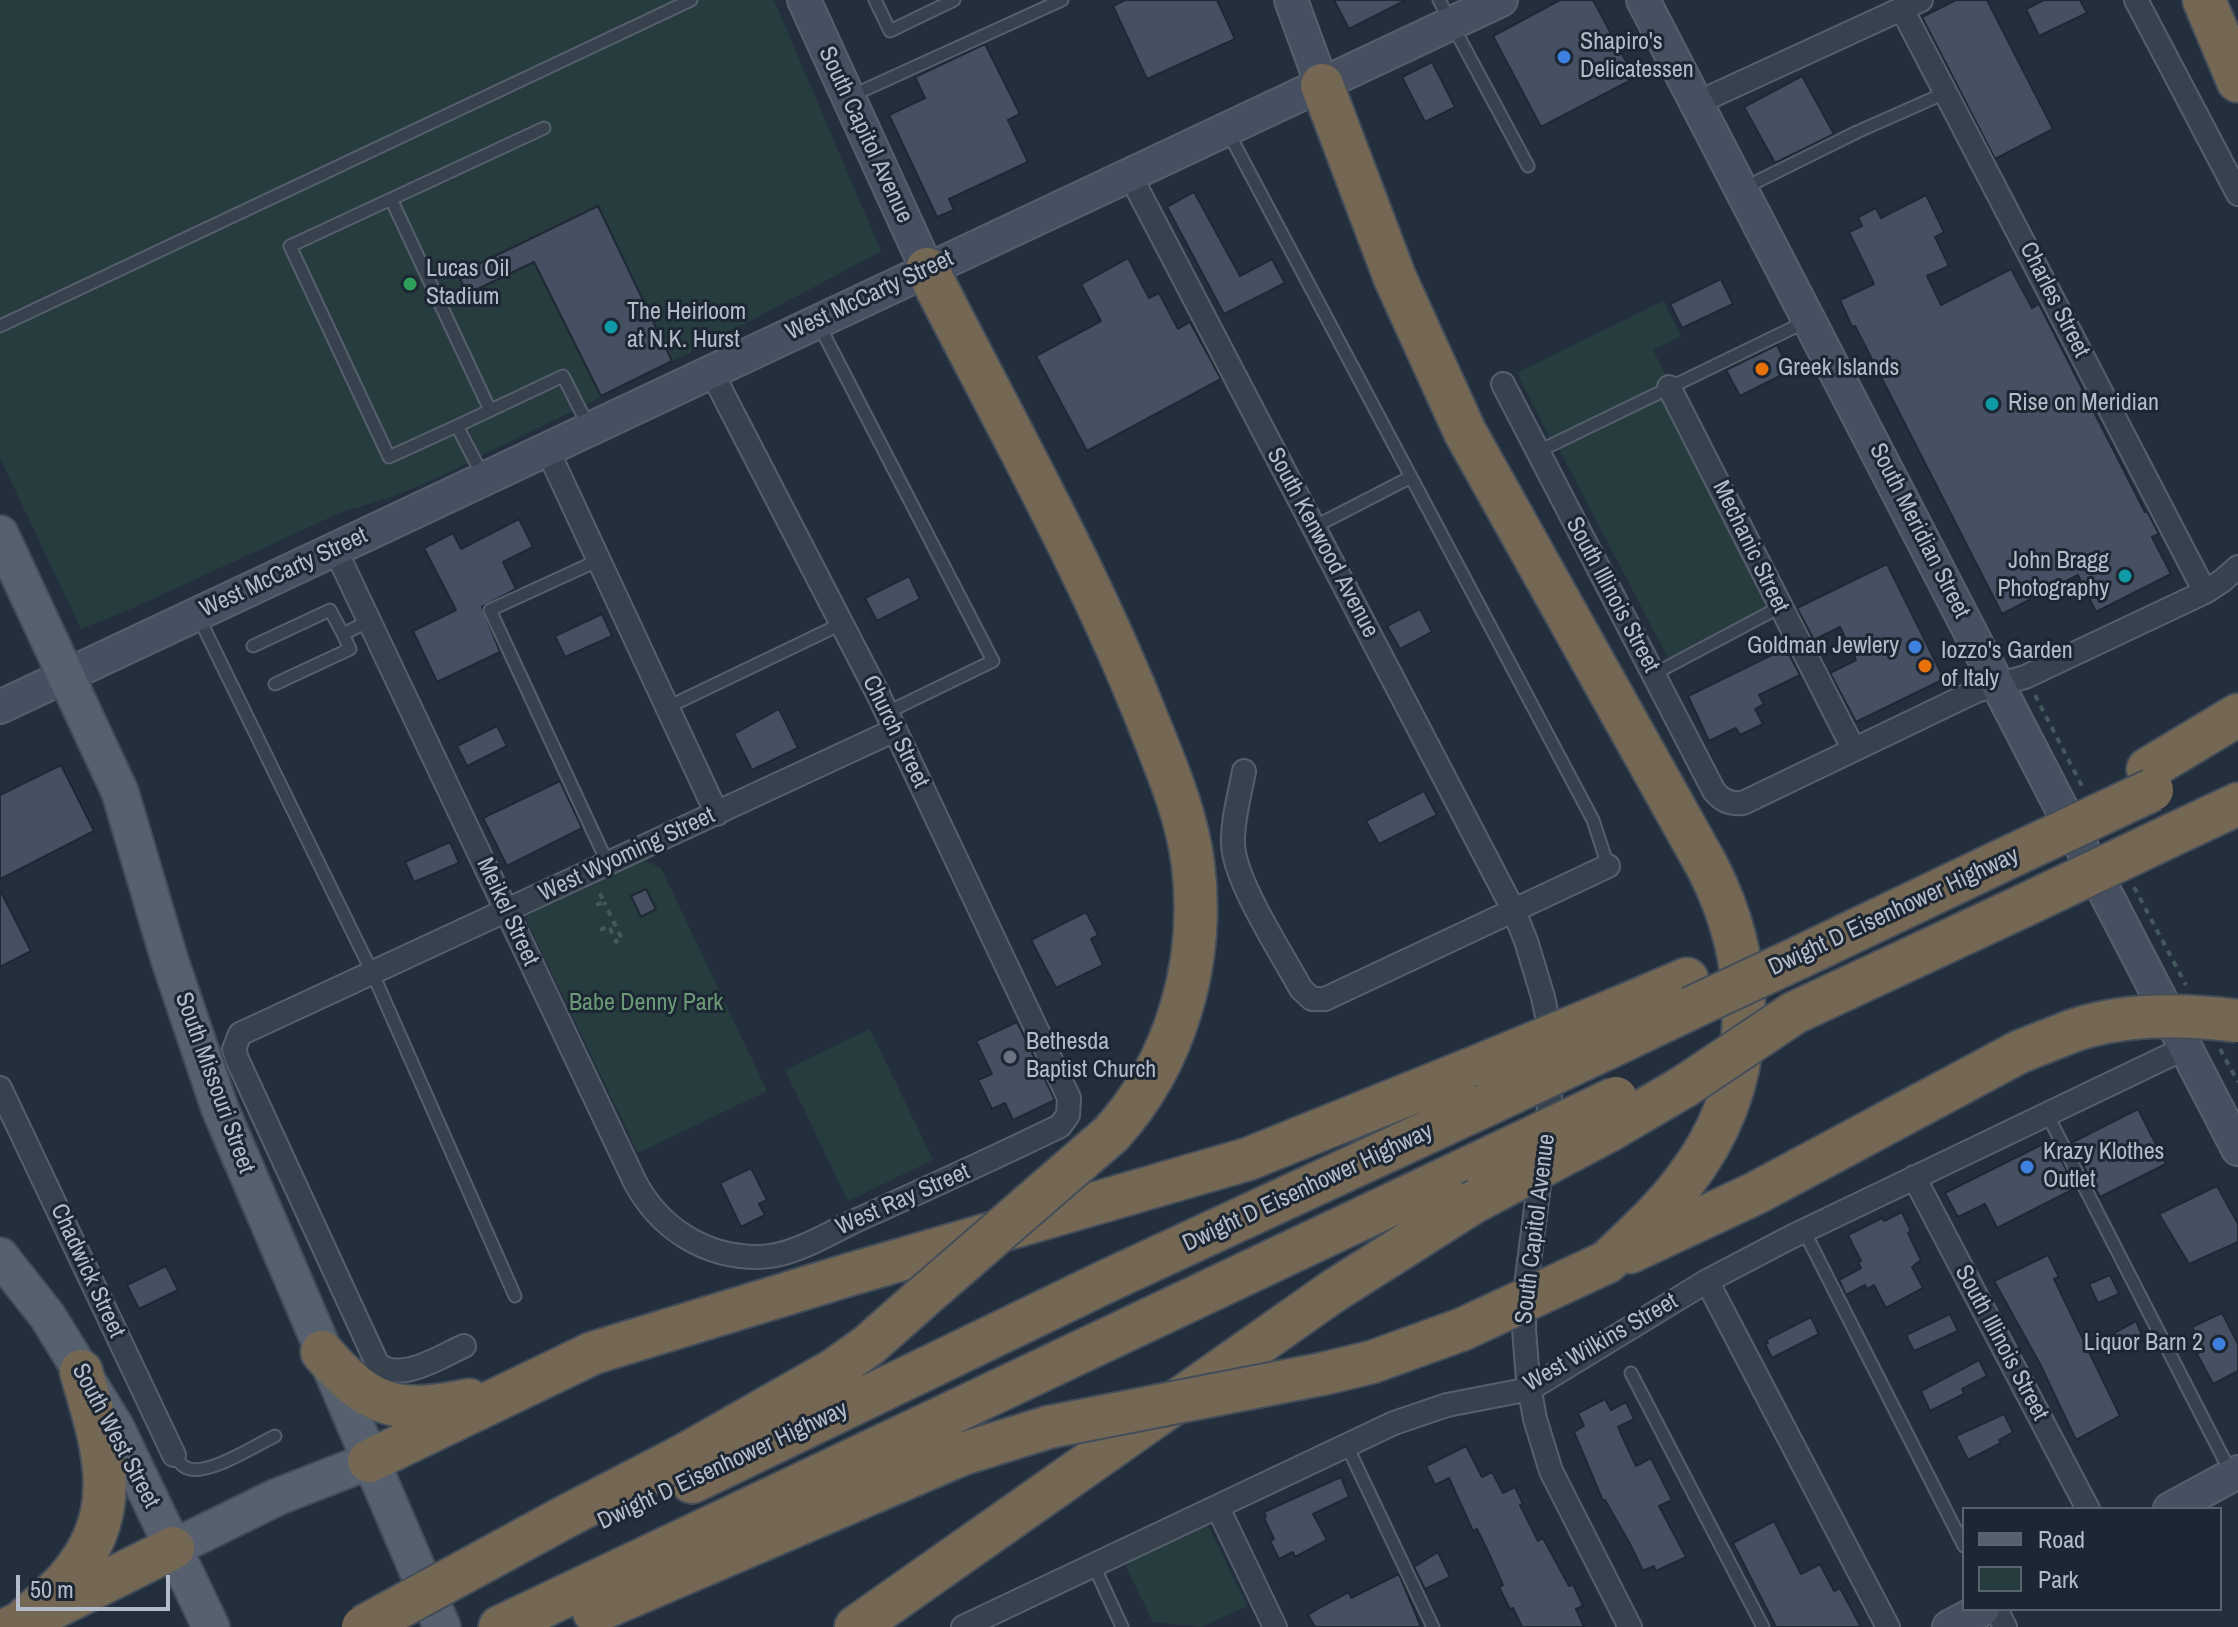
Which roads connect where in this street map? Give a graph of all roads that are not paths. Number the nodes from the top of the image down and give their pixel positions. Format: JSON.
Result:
{"nodes":[{"id":1,"x":691,"y":0,"type":"edge"},
{"id":2,"x":804,"y":0,"type":"edge"},
{"id":3,"x":875,"y":0,"type":"edge"},
{"id":4,"x":954,"y":0,"type":"edge"},
{"id":5,"x":1062,"y":0,"type":"edge"},
{"id":6,"x":1291,"y":0,"type":"edge"},
{"id":7,"x":1501,"y":0,"type":"edge"},
{"id":8,"x":1643,"y":0,"type":"edge"},
{"id":9,"x":2136,"y":0,"type":"edge"},
{"id":10,"x":2204,"y":0,"type":"edge"},
{"id":11,"x":1911,"y":5,"type":"edge"},
{"id":12,"x":1445,"y":12,"type":"edge"},
{"id":13,"x":2238,"y":61,"type":"edge"},
{"id":14,"x":2238,"y":81,"type":"edge"},
{"id":15,"x":1322,"y":85,"type":"junction"},
{"id":16,"x":1945,"y":93,"type":"junction"},
{"id":17,"x":848,"y":98,"type":"junction"},
{"id":18,"x":1697,"y":103,"type":"junction"},
{"id":19,"x":544,"y":128,"type":"dead end"},
{"id":20,"x":1227,"y":130,"type":"junction"},
{"id":21,"x":1528,"y":166,"type":"dead end"},
{"id":22,"x":1130,"y":175,"type":"junction"},
{"id":23,"x":1741,"y":189,"type":"junction"},
{"id":24,"x":2238,"y":194,"type":"edge"},
{"id":25,"x":391,"y":199,"type":"junction"},
{"id":26,"x":927,"y":269,"type":"junction"},
{"id":27,"x":1809,"y":320,"type":"junction"},
{"id":28,"x":817,"y":321,"type":"junction"},
{"id":29,"x":0,"y":326,"type":"edge"},
{"id":30,"x":711,"y":371,"type":"junction"},
{"id":31,"x":1503,"y":384,"type":"dead end"},
{"id":32,"x":1669,"y":387,"type":"junction"},
{"id":33,"x":490,"y":410,"type":"junction"},
{"id":34,"x":457,"y":426,"type":"junction"},
{"id":35,"x":590,"y":428,"type":"junction"},
{"id":36,"x":547,"y":449,"type":"junction"},
{"id":37,"x":1537,"y":452,"type":"junction"},
{"id":38,"x":1411,"y":477,"type":"junction"},
{"id":39,"x":484,"y":478,"type":"junction"},
{"id":40,"x":1314,"y":527,"type":"junction"},
{"id":41,"x":0,"y":534,"type":"edge"},
{"id":42,"x":335,"y":549,"type":"junction"},
{"id":43,"x":599,"y":560,"type":"junction"},
{"id":44,"x":2238,"y":567,"type":"edge"},
{"id":45,"x":2205,"y":592,"type":"junction"},
{"id":46,"x":1780,"y":607,"type":"junction"},
{"id":47,"x":197,"y":614,"type":"junction"},
{"id":48,"x":369,"y":621,"type":"junction"},
{"id":49,"x":841,"y":624,"type":"junction"},
{"id":50,"x":343,"y":634,"type":"junction"},
{"id":51,"x":253,"y":646,"type":"dead end"},
{"id":52,"x":1654,"y":674,"type":"junction"},
{"id":53,"x":66,"y":676,"type":"junction"},
{"id":54,"x":1997,"y":683,"type":"junction"},
{"id":55,"x":275,"y":684,"type":"dead end"},
{"id":56,"x":0,"y":707,"type":"edge"},
{"id":57,"x":668,"y":707,"type":"junction"},
{"id":58,"x":2238,"y":715,"type":"edge"},
{"id":59,"x":891,"y":722,"type":"junction"},
{"id":60,"x":2238,"y":749,"type":"edge"},
{"id":61,"x":1854,"y":750,"type":"junction"},
{"id":62,"x":1244,"y":771,"type":"dead end"},
{"id":63,"x":2150,"y":780,"type":"junction"},
{"id":64,"x":2238,"y":804,"type":"edge"},
{"id":65,"x":717,"y":814,"type":"junction"},
{"id":66,"x":608,"y":864,"type":"junction"},
{"id":67,"x":1608,"y":866,"type":"joint"},
{"id":68,"x":506,"y":910,"type":"junction"},
{"id":69,"x":1514,"y":911,"type":"junction"},
{"id":70,"x":372,"y":972,"type":"junction"},
{"id":71,"x":2238,"y":1021,"type":"edge"},
{"id":72,"x":235,"y":1045,"type":"joint"},
{"id":73,"x":2185,"y":1048,"type":"junction"},
{"id":74,"x":1483,"y":1086,"type":"junction"},
{"id":75,"x":0,"y":1088,"type":"edge"},
{"id":76,"x":1069,"y":1098,"type":"joint"},
{"id":77,"x":1613,"y":1114,"type":"junction"},
{"id":78,"x":2047,"y":1114,"type":"junction"},
{"id":79,"x":2238,"y":1149,"type":"edge"},
{"id":80,"x":1914,"y":1177,"type":"junction"},
{"id":81,"x":1804,"y":1231,"type":"junction"},
{"id":82,"x":710,"y":1249,"type":"joint"},
{"id":83,"x":0,"y":1256,"type":"edge"},
{"id":84,"x":1607,"y":1262,"type":"junction"},
{"id":85,"x":1707,"y":1281,"type":"junction"},
{"id":86,"x":515,"y":1296,"type":"dead end"},
{"id":87,"x":464,"y":1346,"type":"dead end"},
{"id":88,"x":322,"y":1352,"type":"junction"},
{"id":89,"x":81,"y":1371,"type":"junction"},
{"id":90,"x":1631,"y":1373,"type":"dead end"},
{"id":91,"x":1530,"y":1389,"type":"junction"},
{"id":92,"x":517,"y":1390,"type":"junction"},
{"id":93,"x":275,"y":1436,"type":"dead end"},
{"id":94,"x":1347,"y":1446,"type":"junction"},
{"id":95,"x":174,"y":1455,"type":"joint"},
{"id":96,"x":369,"y":1461,"type":"junction"},
{"id":97,"x":687,"y":1470,"type":"junction"},
{"id":98,"x":2235,"y":1473,"type":"edge"},
{"id":99,"x":2087,"y":1507,"type":"edge"},
{"id":100,"x":2174,"y":1507,"type":"edge"},
{"id":101,"x":1218,"y":1508,"type":"junction"},
{"id":102,"x":1962,"y":1542,"type":"edge"},
{"id":103,"x":706,"y":1547,"type":"junction"},
{"id":104,"x":173,"y":1548,"type":"junction"},
{"id":105,"x":1094,"y":1566,"type":"junction"},
{"id":106,"x":1979,"y":1611,"type":"edge"},
{"id":107,"x":16,"y":1625,"type":"edge"},
{"id":108,"x":211,"y":1627,"type":"edge"},
{"id":109,"x":363,"y":1627,"type":"edge"},
{"id":110,"x":379,"y":1627,"type":"edge"},
{"id":111,"x":442,"y":1627,"type":"edge"},
{"id":112,"x":500,"y":1627,"type":"edge"},
{"id":113,"x":560,"y":1627,"type":"edge"},
{"id":114,"x":856,"y":1627,"type":"edge"},
{"id":115,"x":963,"y":1627,"type":"edge"},
{"id":116,"x":1122,"y":1627,"type":"edge"},
{"id":117,"x":1275,"y":1627,"type":"edge"},
{"id":118,"x":1433,"y":1627,"type":"edge"},
{"id":119,"x":1630,"y":1627,"type":"edge"},
{"id":120,"x":1763,"y":1627,"type":"edge"},
{"id":121,"x":1888,"y":1627,"type":"edge"},
{"id":122,"x":1949,"y":1627,"type":"edge"}],
"edges":[{"from":1,"to":29,"type":"lane"},
{"from":2,"to":17,"type":"main road","name":"South Capitol Avenue"},
{"from":3,"to":4,"type":"lane"},
{"from":5,"to":17,"type":"lane"},
{"from":6,"to":15,"type":"main road"},
{"from":7,"to":12,"type":"main road","name":"West McCarty Street"},
{"from":8,"to":18,"type":"main road","name":"South Meridian Street"},
{"from":9,"to":24,"type":"street"},
{"from":10,"to":13,"type":"highway"},
{"from":10,"to":14,"type":"highway"},
{"from":11,"to":16,"type":"street","name":"Charles Street"},
{"from":11,"to":18,"type":"street"},
{"from":12,"to":15,"type":"main road","name":"West McCarty Street"},
{"from":12,"to":21,"type":"lane"},
{"from":15,"to":20,"type":"main road","name":"West McCarty Street"},
{"from":15,"to":84,"type":"highway"},
{"from":16,"to":23,"type":"lane"},
{"from":16,"to":45,"type":"street","name":"Charles Street"},
{"from":17,"to":26,"type":"main road","name":"South Capitol Avenue"},
{"from":18,"to":23,"type":"main road","name":"South Meridian Street"},
{"from":19,"to":25,"type":"lane"},
{"from":20,"to":22,"type":"main road","name":"West McCarty Street"},
{"from":20,"to":38,"type":"lane"},
{"from":22,"to":26,"type":"main road","name":"West McCarty Street"},
{"from":22,"to":40,"type":"street","name":"South Kenwood Avenue"},
{"from":23,"to":27,"type":"main road","name":"South Meridian Street"},
{"from":25,"to":33,"type":"lane"},
{"from":25,"to":34,"type":"lane"},
{"from":26,"to":28,"type":"main road","name":"West McCarty Street"},
{"from":26,"to":97,"type":"highway","bridge":true},
{"from":27,"to":32,"type":"lane"},
{"from":27,"to":54,"type":"main road","name":"South Meridian Street"},
{"from":28,"to":30,"type":"main road","name":"West McCarty Street"},
{"from":28,"to":59,"type":"lane"},
{"from":30,"to":35,"type":"main road","name":"West McCarty Street"},
{"from":30,"to":49,"type":"street","name":"Church Street"},
{"from":31,"to":37,"type":"street","name":"South Illinois Street"},
{"from":32,"to":37,"type":"lane"},
{"from":32,"to":46,"type":"street","name":"Mechanic Street"},
{"from":33,"to":34,"type":"lane"},
{"from":33,"to":35,"type":"lane"},
{"from":34,"to":39,"type":"lane"},
{"from":35,"to":36,"type":"main road","name":"West McCarty Street"},
{"from":36,"to":39,"type":"main road","name":"West McCarty Street"},
{"from":36,"to":43,"type":"street"},
{"from":37,"to":52,"type":"street","name":"South Illinois Street"},
{"from":38,"to":40,"type":"lane"},
{"from":38,"to":67,"type":"lane"},
{"from":39,"to":42,"type":"main road","name":"West McCarty Street"},
{"from":40,"to":69,"type":"street","name":"South Kenwood Avenue"},
{"from":41,"to":53,"type":"main road","name":"South Missouri Street"},
{"from":42,"to":47,"type":"main road","name":"West McCarty Street"},
{"from":42,"to":48,"type":"street","name":"Meikel Street"},
{"from":43,"to":57,"type":"street"},
{"from":43,"to":66,"type":"lane"},
{"from":44,"to":45,"type":"street"},
{"from":45,"to":54,"type":"street"},
{"from":46,"to":52,"type":"lane"},
{"from":46,"to":61,"type":"street","name":"Mechanic Street"},
{"from":47,"to":53,"type":"main road","name":"West McCarty Street"},
{"from":47,"to":70,"type":"lane"},
{"from":48,"to":50,"type":"lane"},
{"from":48,"to":68,"type":"street","name":"Meikel Street"},
{"from":49,"to":57,"type":"lane"},
{"from":49,"to":59,"type":"street","name":"Church Street"},
{"from":50,"to":51,"type":"lane"},
{"from":50,"to":55,"type":"lane"},
{"from":52,"to":61,"type":"street","name":"South Illinois Street"},
{"from":53,"to":56,"type":"main road","name":"West McCarty Street"},
{"from":53,"to":88,"type":"main road","name":"South Missouri Street"},
{"from":54,"to":61,"type":"street"},
{"from":54,"to":73,"type":"main road","name":"South Meridian Street"},
{"from":57,"to":65,"type":"street"},
{"from":58,"to":63,"type":"highway"},
{"from":59,"to":65,"type":"street","name":"West Wyoming Street"},
{"from":59,"to":76,"type":"street","name":"Church Street"},
{"from":60,"to":63,"type":"highway"},
{"from":62,"to":69,"type":"street"},
{"from":63,"to":74,"type":"highway","name":"Dwight D Eisenhower Highway","bridge":true},
{"from":64,"to":77,"type":"highway","name":"Dwight D Eisenhower Highway","bridge":true},
{"from":65,"to":66,"type":"street","name":"West Wyoming Street"},
{"from":66,"to":68,"type":"street","name":"West Wyoming Street"},
{"from":67,"to":69,"type":"street"},
{"from":68,"to":70,"type":"street","name":"West Wyoming Street"},
{"from":68,"to":82,"type":"street","name":"Meikel Street"},
{"from":69,"to":91,"type":"street","name":"South Capitol Avenue"},
{"from":70,"to":72,"type":"street","name":"West Wyoming Street"},
{"from":70,"to":86,"type":"lane"},
{"from":71,"to":84,"type":"highway","bridge":true},
{"from":72,"to":87,"type":"street","name":"South Missouri Street"},
{"from":73,"to":78,"type":"street","name":"West Wilkins Street"},
{"from":73,"to":79,"type":"main road","name":"South Meridian Street"},
{"from":74,"to":92,"type":"highway"},
{"from":74,"to":97,"type":"highway","name":"Dwight D Eisenhower Highway"},
{"from":75,"to":95,"type":"street","name":"Chadwick Street"},
{"from":76,"to":82,"type":"street","name":"West Ray Street"},
{"from":77,"to":103,"type":"highway","name":"Dwight D Eisenhower Highway","bridge":true},
{"from":77,"to":114,"type":"highway","bridge":true},
{"from":78,"to":80,"type":"street","name":"West Wilkins Street"},
{"from":78,"to":98,"type":"lane"},
{"from":80,"to":81,"type":"street","name":"West Wilkins Street"},
{"from":80,"to":99,"type":"street","name":"South Illinois Street"},
{"from":81,"to":85,"type":"street","name":"West Wilkins Street"},
{"from":81,"to":102,"type":"lane"},
{"from":83,"to":89,"type":"main road","name":"South West Street"},
{"from":84,"to":103,"type":"highway","bridge":true},
{"from":85,"to":91,"type":"street","name":"West Wilkins Street"},
{"from":85,"to":121,"type":"street"},
{"from":88,"to":92,"type":"highway"},
{"from":88,"to":96,"type":"main road","name":"South Missouri Street"},
{"from":89,"to":104,"type":"main road","name":"South West Street"},
{"from":89,"to":107,"type":"highway"},
{"from":90,"to":120,"type":"lane"},
{"from":91,"to":94,"type":"street","name":"West Wilkins Street"},
{"from":91,"to":119,"type":"street","name":"South Capitol Avenue"},
{"from":92,"to":96,"type":"highway"},
{"from":93,"to":95,"type":"lane"},
{"from":94,"to":101,"type":"street","name":"West Wilkins Street"},
{"from":94,"to":118,"type":"lane"},
{"from":96,"to":104,"type":"main road"},
{"from":96,"to":111,"type":"main road","name":"South Missouri Street"},
{"from":97,"to":109,"type":"highway","bridge":true},
{"from":97,"to":110,"type":"highway","name":"Dwight D Eisenhower Highway"},
{"from":98,"to":100,"type":"main road"},
{"from":101,"to":105,"type":"street","name":"West Wilkins Street"},
{"from":101,"to":117,"type":"street"},
{"from":103,"to":112,"type":"highway","name":"Dwight D Eisenhower Highway"},
{"from":103,"to":113,"type":"highway"},
{"from":104,"to":107,"type":"highway"},
{"from":104,"to":108,"type":"main road","name":"South West Street"},
{"from":105,"to":115,"type":"street","name":"West Wilkins Street"},
{"from":105,"to":116,"type":"lane"},
{"from":106,"to":122,"type":"main road"}]}
